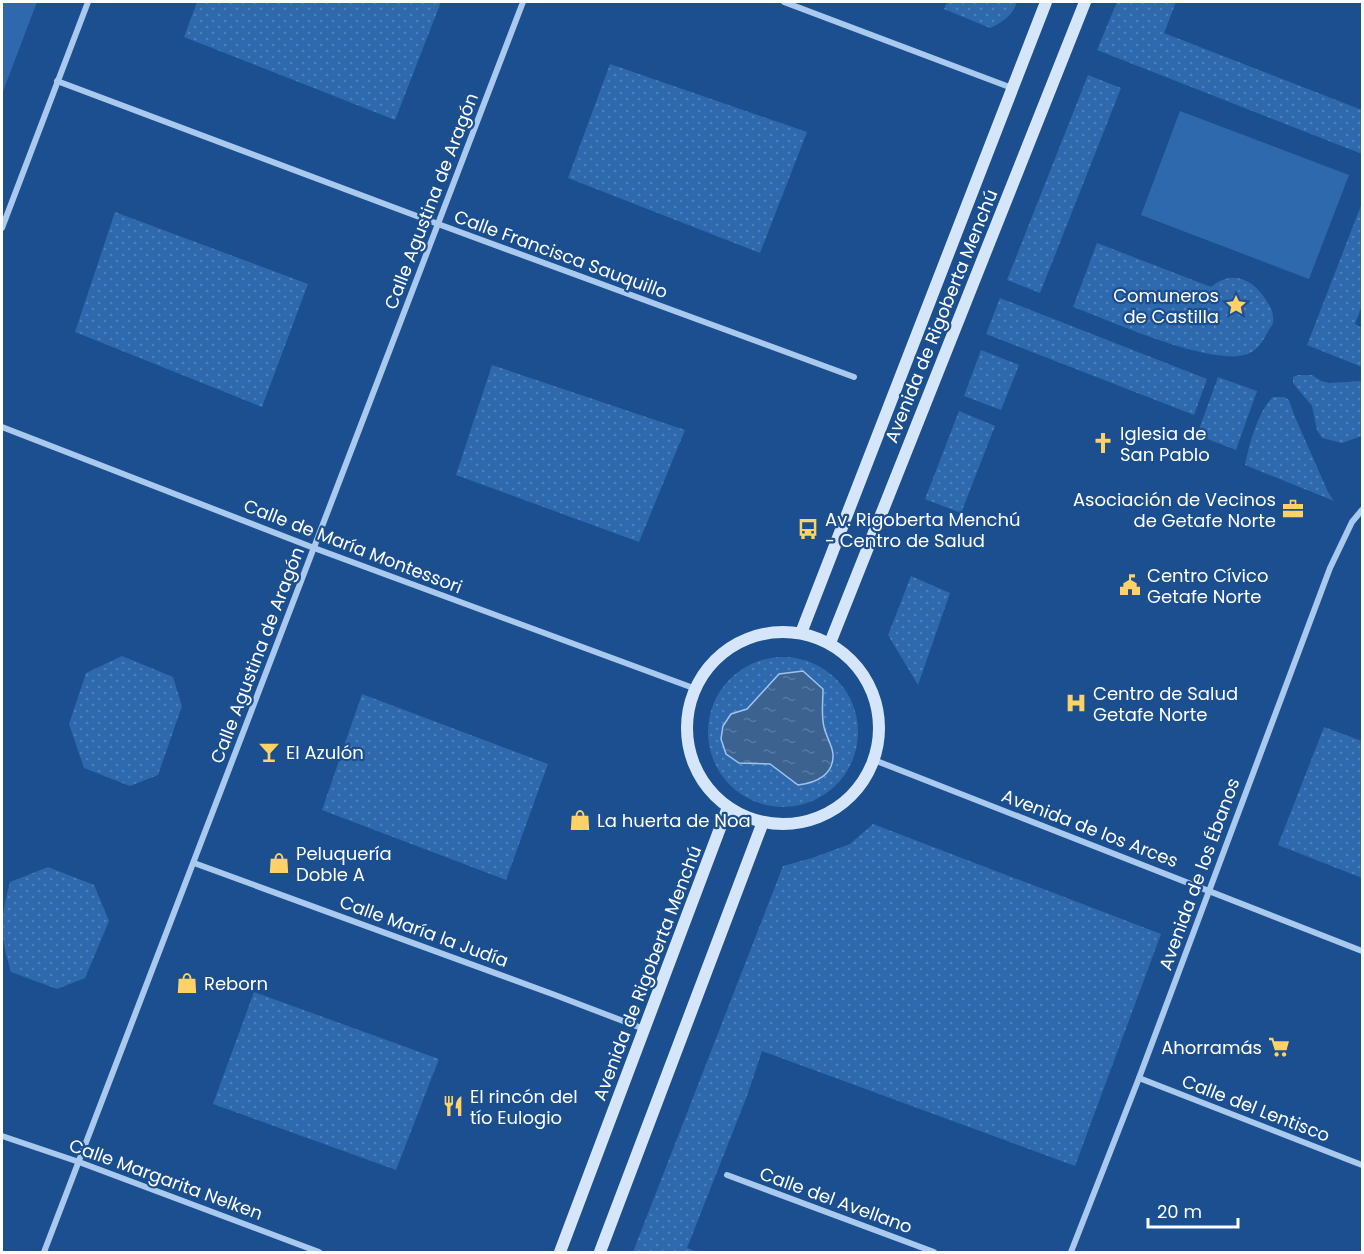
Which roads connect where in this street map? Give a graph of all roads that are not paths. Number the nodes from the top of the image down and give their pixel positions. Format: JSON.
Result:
{"nodes":[{"id":1,"x":88,"y":2,"type":"edge"},
{"id":2,"x":524,"y":2,"type":"edge"},
{"id":3,"x":784,"y":2,"type":"edge"},
{"id":4,"x":1046,"y":2,"type":"edge"},
{"id":5,"x":1085,"y":2,"type":"edge"},
{"id":6,"x":57,"y":81,"type":"junction"},
{"id":7,"x":1012,"y":87,"type":"junction"},
{"id":8,"x":438,"y":224,"type":"junction"},
{"id":9,"x":2,"y":228,"type":"edge"},
{"id":10,"x":854,"y":377,"type":"dead end"},
{"id":11,"x":2,"y":427,"type":"edge"},
{"id":12,"x":1362,"y":510,"type":"edge"},
{"id":13,"x":314,"y":548,"type":"junction"},
{"id":14,"x":801,"y":633,"type":"junction"},
{"id":15,"x":830,"y":643,"type":"junction"},
{"id":16,"x":696,"y":689,"type":"junction"},
{"id":17,"x":874,"y":760,"type":"junction"},
{"id":18,"x":728,"y":807,"type":"junction"},
{"id":19,"x":763,"y":822,"type":"junction"},
{"id":20,"x":194,"y":862,"type":"junction"},
{"id":21,"x":1208,"y":891,"type":"junction"},
{"id":22,"x":1362,"y":951,"type":"edge"},
{"id":23,"x":644,"y":1030,"type":"junction"},
{"id":24,"x":1139,"y":1078,"type":"junction"},
{"id":25,"x":2,"y":1136,"type":"edge"},
{"id":26,"x":79,"y":1162,"type":"junction"},
{"id":27,"x":1362,"y":1165,"type":"edge"},
{"id":28,"x":727,"y":1175,"type":"dead end"},
{"id":29,"x":44,"y":1252,"type":"edge"},
{"id":30,"x":319,"y":1252,"type":"edge"},
{"id":31,"x":560,"y":1252,"type":"edge"},
{"id":32,"x":600,"y":1252,"type":"edge"},
{"id":33,"x":934,"y":1252,"type":"edge"},
{"id":34,"x":1071,"y":1252,"type":"edge"}],
"edges":[{"from":1,"to":6,"type":"street"},
{"from":2,"to":8,"type":"street","name":"Calle Agustina de Aragón"},
{"from":3,"to":7,"type":"street"},
{"from":4,"to":7,"type":"street","name":"Avenida de Rigoberta Menchú"},
{"from":5,"to":15,"type":"street","name":"Avenida de Rigoberta Menchú"},
{"from":6,"to":8,"type":"street","name":"Calle Francisca Sauquillo"},
{"from":6,"to":9,"type":"street"},
{"from":7,"to":14,"type":"street","name":"Avenida de Rigoberta Menchú"},
{"from":8,"to":10,"type":"street","name":"Calle Francisca Sauquillo"},
{"from":8,"to":13,"type":"street","name":"Calle Agustina de Aragón"},
{"from":11,"to":13,"type":"street","name":"Calle de María Montessori"},
{"from":12,"to":21,"type":"street","name":"Avenida de los Ébanos"},
{"from":13,"to":16,"type":"street","name":"Calle de María Montessori"},
{"from":13,"to":20,"type":"street","name":"Calle Agustina de Aragón"},
{"from":14,"to":15,"type":"street"},
{"from":14,"to":16,"type":"street"},
{"from":15,"to":17,"type":"street"},
{"from":16,"to":18,"type":"street"},
{"from":17,"to":19,"type":"street"},
{"from":17,"to":21,"type":"street","name":"Avenida de los Arces"},
{"from":18,"to":19,"type":"street"},
{"from":18,"to":23,"type":"street","name":"Avenida de Rigoberta Menchú"},
{"from":19,"to":32,"type":"street"},
{"from":20,"to":23,"type":"street","name":"Calle María la Judía"},
{"from":20,"to":26,"type":"street","name":"Calle Agustina de Aragón"},
{"from":21,"to":22,"type":"street","name":"Avenida de los Arces"},
{"from":21,"to":24,"type":"street","name":"Avenida de los Ébanos"},
{"from":23,"to":31,"type":"street","name":"Avenida de Rigoberta Menchú"},
{"from":24,"to":27,"type":"street","name":"Calle del Lentisco"},
{"from":24,"to":34,"type":"street","name":"Avenida de los Ébanos"},
{"from":25,"to":26,"type":"street","name":"Calle Margarita Nelken"},
{"from":26,"to":29,"type":"street","name":"Calle Agustina de Aragón"},
{"from":26,"to":30,"type":"street","name":"Calle Margarita Nelken"},
{"from":28,"to":33,"type":"street","name":"Calle del Avellano"}]}
